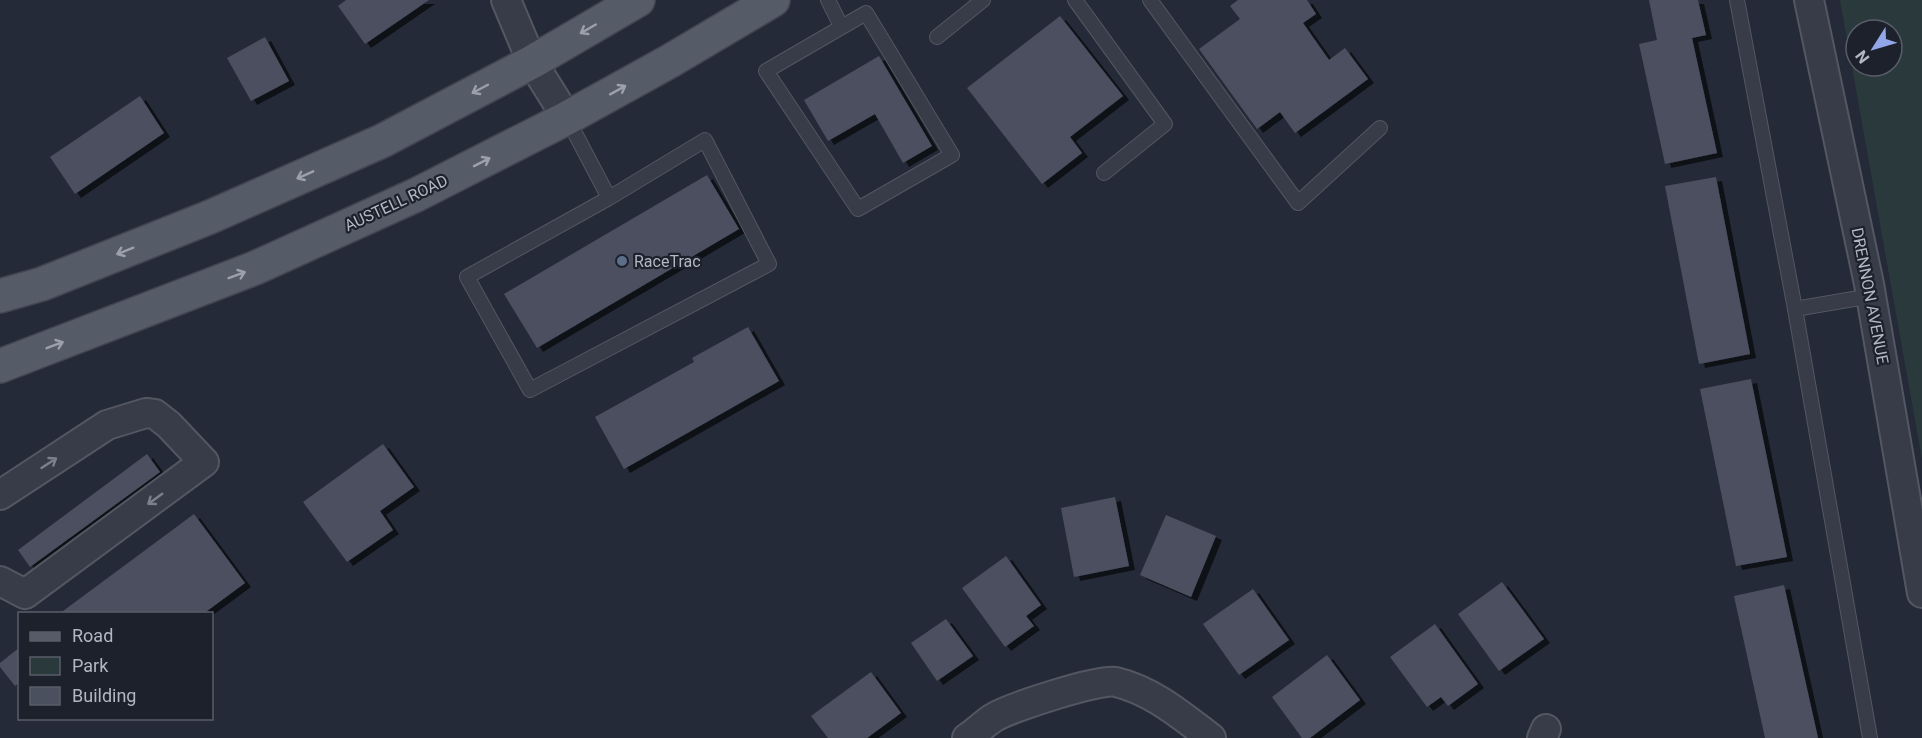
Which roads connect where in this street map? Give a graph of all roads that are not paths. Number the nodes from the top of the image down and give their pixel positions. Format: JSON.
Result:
{"nodes":[{"id":1,"x":506,"y":0,"type":"edge"},
{"id":2,"x":638,"y":0,"type":"edge"},
{"id":3,"x":773,"y":0,"type":"edge"},
{"id":4,"x":828,"y":0,"type":"edge"},
{"id":5,"x":983,"y":0,"type":"edge"},
{"id":6,"x":1076,"y":0,"type":"edge"},
{"id":7,"x":1737,"y":0,"type":"edge"},
{"id":8,"x":1809,"y":0,"type":"edge"},
{"id":9,"x":1155,"y":2,"type":"edge"},
{"id":10,"x":841,"y":26,"type":"junction"},
{"id":11,"x":937,"y":37,"type":"dead end"},
{"id":12,"x":532,"y":62,"type":"junction"},
{"id":13,"x":567,"y":118,"type":"junction"},
{"id":14,"x":1380,"y":128,"type":"dead end"},
{"id":15,"x":1104,"y":173,"type":"dead end"},
{"id":16,"x":609,"y":198,"type":"junction"},
{"id":17,"x":0,"y":296,"type":"edge"},
{"id":18,"x":1871,"y":297,"type":"junction"},
{"id":19,"x":1795,"y":309,"type":"junction"},
{"id":20,"x":0,"y":366,"type":"edge"},
{"id":21,"x":0,"y":495,"type":"edge"},
{"id":22,"x":0,"y":581,"type":"edge"},
{"id":23,"x":1922,"y":593,"type":"edge"},
{"id":24,"x":967,"y":738,"type":"edge"},
{"id":25,"x":1211,"y":738,"type":"edge"},
{"id":26,"x":1870,"y":738,"type":"edge"}],
"edges":[{"from":1,"to":12,"type":"street"},
{"from":2,"to":12,"type":"main road","one_way":true},
{"from":13,"to":3,"type":"main road","name":"AUSTELL ROAD","one_way":true},
{"from":4,"to":10,"type":"lane"},
{"from":5,"to":11,"type":"lane"},
{"from":6,"to":15,"type":"lane"},
{"from":7,"to":19,"type":"lane"},
{"from":8,"to":18,"type":"street","name":"DRENNON AVENUE"},
{"from":9,"to":14,"type":"lane"},
{"from":10,"to":10,"type":"lane"},
{"from":12,"to":13,"type":"street"},
{"from":12,"to":17,"type":"main road","one_way":true},
{"from":13,"to":16,"type":"lane"},
{"from":20,"to":13,"type":"main road","name":"AUSTELL ROAD","one_way":true},
{"from":16,"to":16,"type":"lane"},
{"from":18,"to":19,"type":"lane"},
{"from":18,"to":23,"type":"street","name":"DRENNON AVENUE"},
{"from":19,"to":26,"type":"lane"},
{"from":21,"to":22,"type":"street","one_way":true},
{"from":24,"to":25,"type":"street"}]}
